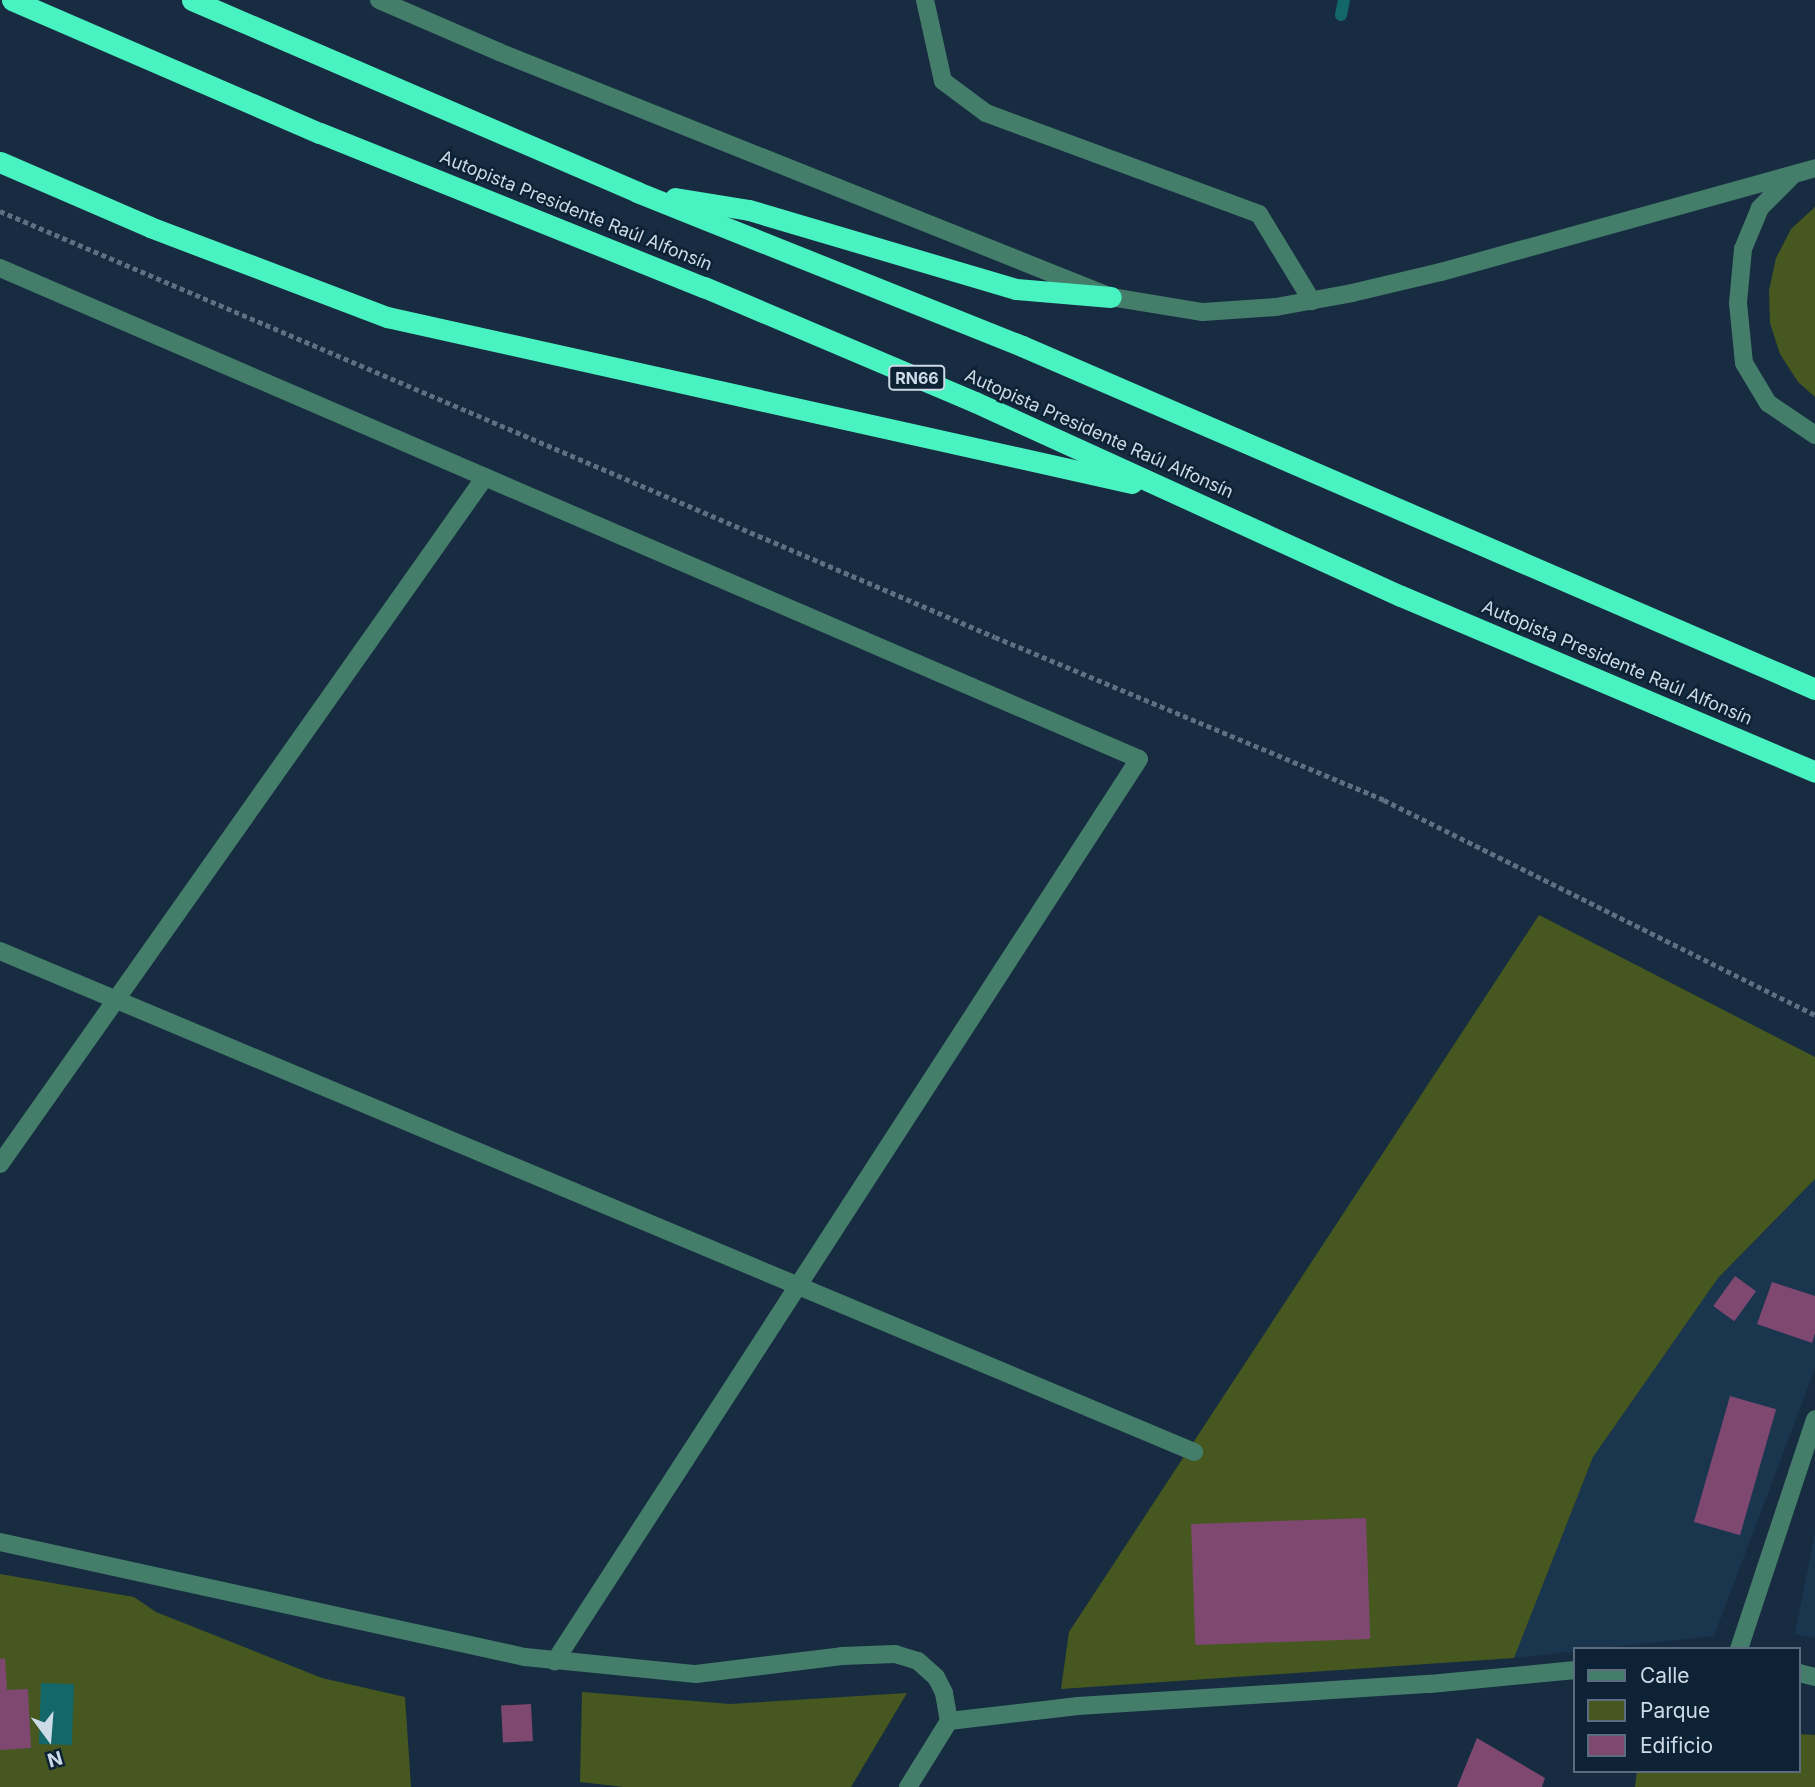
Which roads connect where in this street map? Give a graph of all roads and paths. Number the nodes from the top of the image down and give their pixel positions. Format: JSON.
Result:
{"nodes":[{"id":1,"x":12,"y":0,"type":"edge"},
{"id":2,"x":192,"y":0,"type":"edge"},
{"id":3,"x":379,"y":0,"type":"edge"},
{"id":4,"x":925,"y":0,"type":"edge"},
{"id":5,"x":0,"y":162,"type":"edge"},
{"id":6,"x":1815,"y":168,"type":"edge"},
{"id":7,"x":1793,"y":175,"type":"junction"},
{"id":8,"x":637,"y":192,"type":"junction"},
{"id":9,"x":0,"y":211,"type":"edge"},
{"id":10,"x":0,"y":268,"type":"edge"},
{"id":11,"x":1111,"y":297,"type":"junction"},
{"id":12,"x":1312,"y":301,"type":"junction"},
{"id":13,"x":1815,"y":435,"type":"edge"},
{"id":14,"x":485,"y":477,"type":"junction"},
{"id":15,"x":1178,"y":494,"type":"junction"},
{"id":16,"x":1815,"y":689,"type":"edge"},
{"id":17,"x":1815,"y":772,"type":"edge"},
{"id":18,"x":0,"y":951,"type":"edge"},
{"id":19,"x":116,"y":1000,"type":"junction"},
{"id":20,"x":1815,"y":1015,"type":"edge"},
{"id":21,"x":0,"y":1164,"type":"edge"},
{"id":22,"x":798,"y":1286,"type":"junction"},
{"id":23,"x":1815,"y":1419,"type":"edge"},
{"id":24,"x":1194,"y":1452,"type":"dead end"},
{"id":25,"x":0,"y":1542,"type":"edge"},
{"id":26,"x":1741,"y":1647,"type":"edge"},
{"id":27,"x":555,"y":1661,"type":"junction"},
{"id":28,"x":1574,"y":1670,"type":"edge"},
{"id":29,"x":949,"y":1721,"type":"junction"},
{"id":30,"x":908,"y":1787,"type":"edge"}],
"edges":[{"from":1,"to":15,"type":"highway","name":"Autopista Presidente Raúl Alfonsín","number":"RN66"},
{"from":2,"to":8,"type":"highway"},
{"from":3,"to":11,"type":"street"},
{"from":4,"to":12,"type":"street"},
{"from":5,"to":15,"type":"highway"},
{"from":6,"to":7,"type":"street"},
{"from":7,"to":12,"type":"street"},
{"from":7,"to":13,"type":"street"},
{"from":8,"to":11,"type":"highway"},
{"from":8,"to":16,"type":"highway"},
{"from":9,"to":20,"type":"path"},
{"from":10,"to":14,"type":"street"},
{"from":11,"to":12,"type":"street"},
{"from":14,"to":19,"type":"street"},
{"from":14,"to":22,"type":"street"},
{"from":15,"to":17,"type":"highway","name":"Autopista Presidente Raúl Alfonsín","number":"RN66"},
{"from":18,"to":19,"type":"street"},
{"from":19,"to":21,"type":"street"},
{"from":19,"to":22,"type":"street"},
{"from":22,"to":24,"type":"street"},
{"from":22,"to":27,"type":"street"},
{"from":23,"to":26,"type":"street"},
{"from":25,"to":27,"type":"street"},
{"from":27,"to":29,"type":"street"},
{"from":28,"to":29,"type":"street"},
{"from":29,"to":30,"type":"street"}]}
